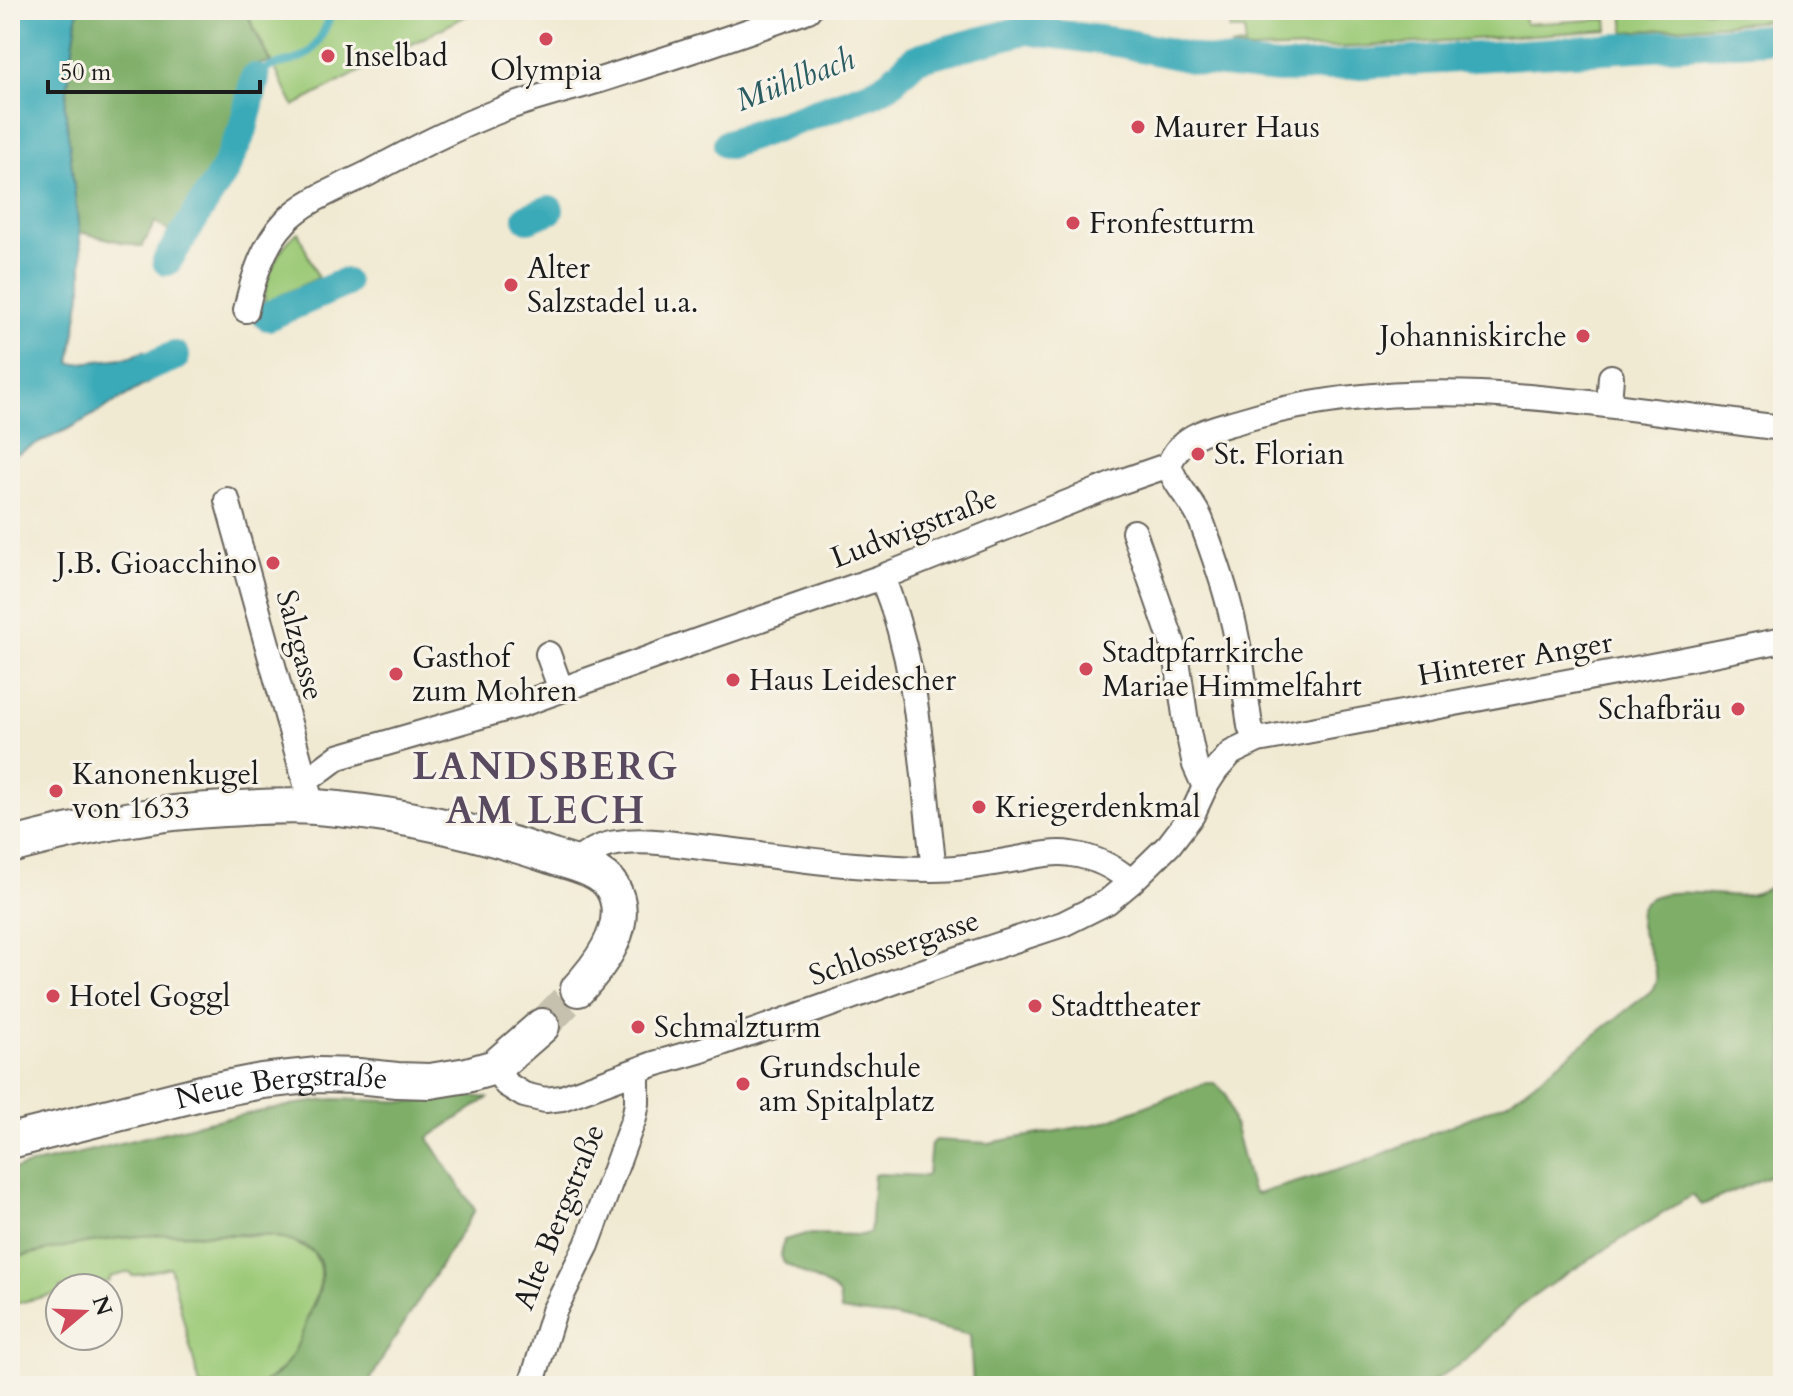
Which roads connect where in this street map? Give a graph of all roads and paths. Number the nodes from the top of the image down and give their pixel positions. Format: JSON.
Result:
{"nodes":[{"id":1,"x":808,"y":10,"type":"edge"},
{"id":2,"x":246,"y":310,"type":"dead end"},
{"id":3,"x":1611,"y":377,"type":"dead end"},
{"id":4,"x":1609,"y":404,"type":"junction"},
{"id":5,"x":1783,"y":428,"type":"edge"},
{"id":6,"x":1169,"y":465,"type":"junction"},
{"id":7,"x":227,"y":500,"type":"dead end"},
{"id":8,"x":1134,"y":532,"type":"dead end"},
{"id":9,"x":882,"y":577,"type":"junction"},
{"id":10,"x":1783,"y":640,"type":"edge"},
{"id":11,"x":548,"y":654,"type":"dead end"},
{"id":12,"x":561,"y":690,"type":"junction"},
{"id":13,"x":1258,"y":740,"type":"junction"},
{"id":14,"x":1205,"y":787,"type":"junction"},
{"id":15,"x":309,"y":794,"type":"junction"},
{"id":16,"x":10,"y":846,"type":"edge"},
{"id":17,"x":574,"y":863,"type":"junction"},
{"id":18,"x":934,"y":869,"type":"junction"},
{"id":19,"x":1131,"y":882,"type":"junction"},
{"id":20,"x":578,"y":989,"type":"tunnel mouth"},
{"id":21,"x":542,"y":1026,"type":"tunnel mouth"},
{"id":22,"x":495,"y":1067,"type":"junction"},
{"id":23,"x":637,"y":1071,"type":"junction"},
{"id":24,"x":10,"y":1141,"type":"edge"},
{"id":25,"x":531,"y":1386,"type":"edge"}],
"edges":[{"from":1,"to":2,"type":"street"},
{"from":3,"to":4,"type":"street"},
{"from":4,"to":5,"type":"street"},
{"from":4,"to":6,"type":"street"},
{"from":6,"to":9,"type":"street","name":"Ludwigstraße"},
{"from":6,"to":13,"type":"street"},
{"from":7,"to":15,"type":"street","name":"Salzgasse"},
{"from":8,"to":14,"type":"street"},
{"from":9,"to":12,"type":"street","name":"Ludwigstraße"},
{"from":9,"to":18,"type":"street"},
{"from":10,"to":13,"type":"street","name":"Hinterer Anger"},
{"from":11,"to":12,"type":"street"},
{"from":12,"to":15,"type":"street","name":"Ludwigstraße"},
{"from":13,"to":14,"type":"street","name":"Schlossergasse"},
{"from":14,"to":19,"type":"street","name":"Schlossergasse"},
{"from":15,"to":16,"type":"main road"},
{"from":15,"to":17,"type":"main road"},
{"from":17,"to":18,"type":"street"},
{"from":17,"to":20,"type":"main road"},
{"from":18,"to":19,"type":"street"},
{"from":19,"to":23,"type":"street","name":"Schlossergasse"},
{"from":21,"to":22,"type":"main road","name":"Neue Bergstraße"},
{"from":22,"to":23,"type":"street","name":"Schlossergasse"},
{"from":22,"to":24,"type":"main road","name":"Neue Bergstraße"},
{"from":23,"to":25,"type":"street","name":"Alte Bergstraße"}]}
